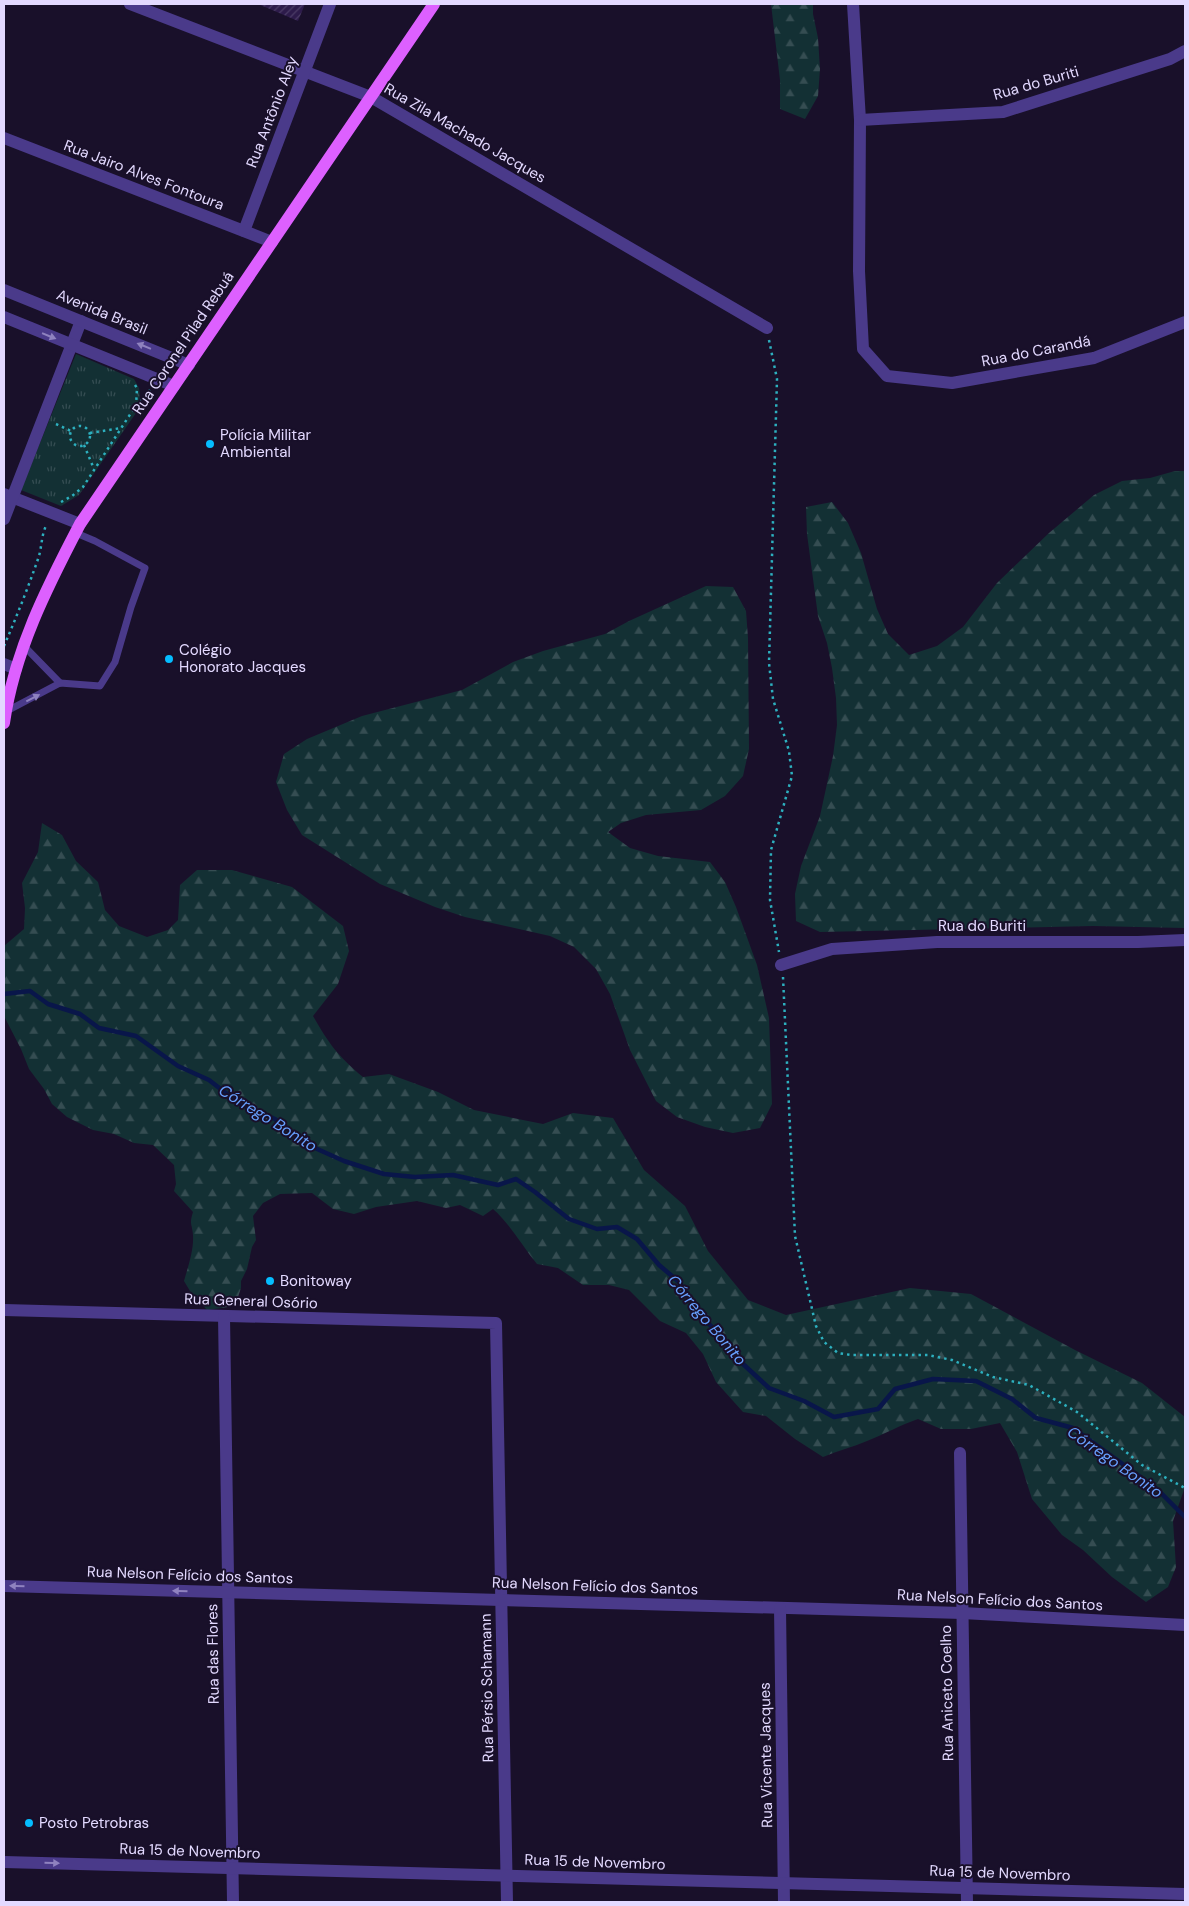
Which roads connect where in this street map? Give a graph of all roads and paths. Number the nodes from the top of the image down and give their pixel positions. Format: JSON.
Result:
{"nodes":[{"id":1,"x":130,"y":4,"type":"edge"},
{"id":2,"x":330,"y":4,"type":"edge"},
{"id":3,"x":434,"y":4,"type":"edge"},
{"id":4,"x":853,"y":4,"type":"edge"},
{"id":5,"x":1185,"y":52,"type":"edge"},
{"id":6,"x":305,"y":71,"type":"junction"},
{"id":7,"x":371,"y":97,"type":"junction"},
{"id":8,"x":860,"y":120,"type":"junction"},
{"id":9,"x":4,"y":138,"type":"edge"},
{"id":10,"x":244,"y":231,"type":"junction"},
{"id":11,"x":272,"y":242,"type":"junction"},
{"id":12,"x":4,"y":290,"type":"edge"},
{"id":13,"x":4,"y":318,"type":"edge"},
{"id":14,"x":82,"y":321,"type":"junction"},
{"id":15,"x":1185,"y":322,"type":"edge"},
{"id":16,"x":767,"y":328,"type":"joint"},
{"id":17,"x":72,"y":345,"type":"junction"},
{"id":18,"x":189,"y":365,"type":"junction"},
{"id":19,"x":132,"y":381,"type":"dead end"},
{"id":20,"x":174,"y":386,"type":"junction"},
{"id":21,"x":136,"y":407,"type":"dead end"},
{"id":22,"x":52,"y":422,"type":"dead end"},
{"id":23,"x":121,"y":428,"type":"dead end"},
{"id":24,"x":70,"y":432,"type":"junction"},
{"id":25,"x":90,"y":433,"type":"junction"},
{"id":26,"x":84,"y":445,"type":"junction"},
{"id":27,"x":94,"y":469,"type":"dead end"},
{"id":28,"x":8,"y":496,"type":"edge"},
{"id":29,"x":4,"y":519,"type":"edge"},
{"id":30,"x":78,"y":528,"type":"junction"},
{"id":31,"x":24,"y":646,"type":"junction"},
{"id":32,"x":10,"y":667,"type":"edge"},
{"id":33,"x":60,"y":684,"type":"junction"},
{"id":34,"x":5,"y":717,"type":"edge"},
{"id":35,"x":1185,"y":940,"type":"edge"},
{"id":36,"x":781,"y":965,"type":"junction"},
{"id":37,"x":4,"y":1310,"type":"edge"},
{"id":38,"x":224,"y":1316,"type":"junction"},
{"id":39,"x":496,"y":1323,"type":"joint"},
{"id":40,"x":960,"y":1453,"type":"dead end"},
{"id":41,"x":1185,"y":1488,"type":"edge"},
{"id":42,"x":4,"y":1586,"type":"edge"},
{"id":43,"x":229,"y":1592,"type":"junction"},
{"id":44,"x":502,"y":1600,"type":"junction"},
{"id":45,"x":780,"y":1608,"type":"junction"},
{"id":46,"x":962,"y":1613,"type":"junction"},
{"id":47,"x":1185,"y":1625,"type":"edge"},
{"id":48,"x":4,"y":1862,"type":"edge"},
{"id":49,"x":233,"y":1868,"type":"junction"},
{"id":50,"x":507,"y":1876,"type":"junction"},
{"id":51,"x":785,"y":1883,"type":"junction"},
{"id":52,"x":967,"y":1888,"type":"junction"},
{"id":53,"x":1185,"y":1894,"type":"edge"},
{"id":54,"x":234,"y":1902,"type":"edge"},
{"id":55,"x":507,"y":1902,"type":"edge"},
{"id":56,"x":784,"y":1902,"type":"edge"},
{"id":57,"x":967,"y":1902,"type":"edge"}],
"edges":[{"from":1,"to":6,"type":"street","name":"Rua Zila Machado Jacques"},
{"from":2,"to":6,"type":"street","name":"Rua Antônio Aley"},
{"from":3,"to":7,"type":"main road","name":"Rua Coronel Pilad Rebuá"},
{"from":4,"to":8,"type":"street"},
{"from":5,"to":8,"type":"street","name":"Rua do Buriti"},
{"from":6,"to":7,"type":"street","name":"Rua Zila Machado Jacques"},
{"from":6,"to":10,"type":"street","name":"Rua Antônio Aley"},
{"from":7,"to":11,"type":"main road","name":"Rua Coronel Pilad Rebuá"},
{"from":7,"to":16,"type":"street","name":"Rua Zila Machado Jacques"},
{"from":8,"to":15,"type":"street","name":"Rua do Carandá"},
{"from":9,"to":10,"type":"street","name":"Rua Jairo Alves Fontoura"},
{"from":10,"to":11,"type":"street","name":"Rua Jairo Alves Fontoura"},
{"from":11,"to":18,"type":"main road","name":"Rua Coronel Pilad Rebuá"},
{"from":12,"to":14,"type":"street","name":"Avenida Brasil"},
{"from":13,"to":17,"type":"street","one_way":true},
{"from":14,"to":17,"type":"street"},
{"from":18,"to":14,"type":"street","name":"Avenida Brasil","one_way":true},
{"from":16,"to":36,"type":"path"},
{"from":17,"to":20,"type":"street"},
{"from":17,"to":28,"type":"street"},
{"from":18,"to":20,"type":"main road","name":"Rua Coronel Pilad Rebuá"},
{"from":19,"to":21,"type":"path"},
{"from":20,"to":30,"type":"main road","name":"Rua Coronel Pilad Rebuá"},
{"from":22,"to":24,"type":"path"},
{"from":23,"to":25,"type":"path"},
{"from":24,"to":25,"type":"path"},
{"from":24,"to":26,"type":"path"},
{"from":25,"to":26,"type":"path"},
{"from":26,"to":27,"type":"path"},
{"from":28,"to":29,"type":"street"},
{"from":28,"to":30,"type":"street"},
{"from":30,"to":31,"type":"main road","name":"Rua Coronel Pilad Rebuá"},
{"from":30,"to":33,"type":"lane"},
{"from":31,"to":32,"type":"main road","name":"Rua Coronel Pilad Rebuá"},
{"from":31,"to":33,"type":"lane"},
{"from":32,"to":34,"type":"main road","name":"Rua Coronel Pilad Rebuá"},
{"from":34,"to":33,"type":"lane","one_way":true},
{"from":35,"to":36,"type":"street","name":"Rua do Buriti"},
{"from":36,"to":41,"type":"path"},
{"from":37,"to":38,"type":"street","name":"Rua General Osório"},
{"from":38,"to":39,"type":"street","name":"Rua General Osório"},
{"from":38,"to":43,"type":"street","name":"Rua das Flores"},
{"from":39,"to":44,"type":"street","name":"Rua Pérsio Schamann"},
{"from":40,"to":46,"type":"street","name":"Rua Aniceto Coelho"},
{"from":43,"to":42,"type":"street","name":"Rua Nelson Felício dos Santos","one_way":true},
{"from":43,"to":44,"type":"street","name":"Rua Nelson Felício dos Santos"},
{"from":43,"to":49,"type":"street","name":"Rua das Flores"},
{"from":44,"to":45,"type":"street","name":"Rua Nelson Felício dos Santos"},
{"from":44,"to":50,"type":"street","name":"Rua Pérsio Schamann"},
{"from":45,"to":46,"type":"street","name":"Rua Nelson Felício dos Santos"},
{"from":45,"to":51,"type":"street","name":"Rua Vicente Jacques"},
{"from":46,"to":47,"type":"street","name":"Rua Nelson Felício dos Santos"},
{"from":46,"to":52,"type":"street","name":"Rua Aniceto Coelho"},
{"from":48,"to":49,"type":"street","name":"Rua 15 de Novembro","one_way":true},
{"from":49,"to":50,"type":"street","name":"Rua 15 de Novembro"},
{"from":49,"to":54,"type":"street","name":"Rua das Flores"},
{"from":50,"to":51,"type":"street","name":"Rua 15 de Novembro"},
{"from":50,"to":55,"type":"street","name":"Rua Pérsio Schamann"},
{"from":51,"to":52,"type":"street","name":"Rua 15 de Novembro"},
{"from":51,"to":56,"type":"street","name":"Rua Vicente Jacques"},
{"from":52,"to":53,"type":"street","name":"Rua 15 de Novembro"},
{"from":52,"to":57,"type":"street","name":"Rua Aniceto Coelho"}]}
